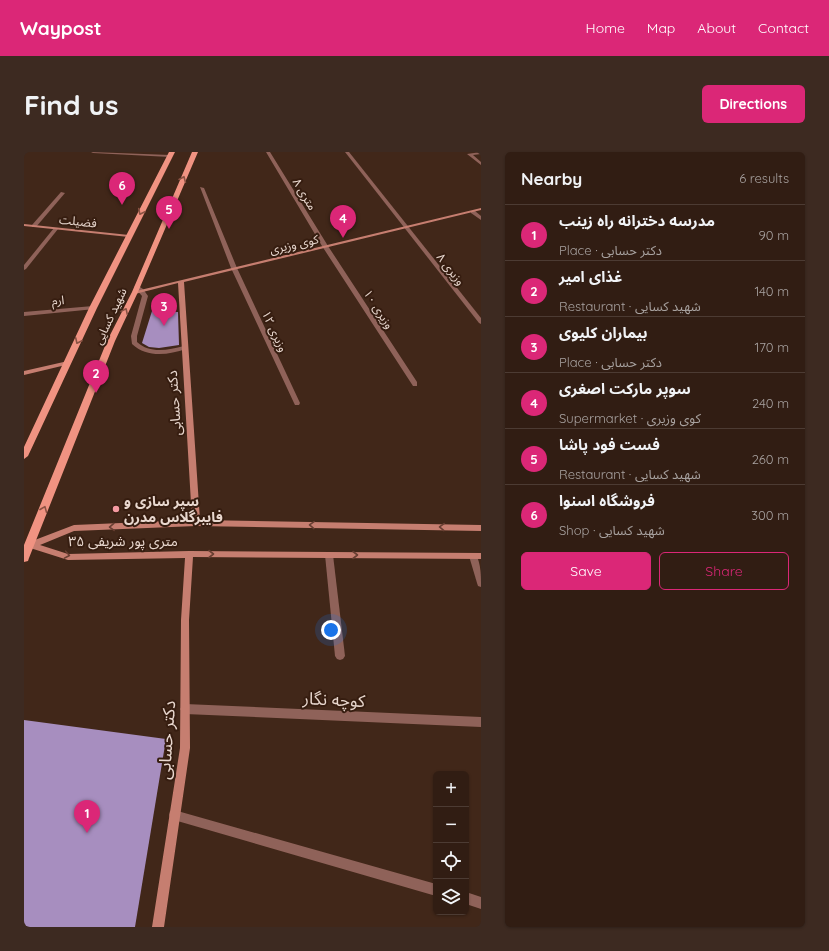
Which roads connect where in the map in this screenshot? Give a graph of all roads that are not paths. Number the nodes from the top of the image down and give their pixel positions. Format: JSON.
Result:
{"nodes":[{"id":1,"x":93,"y":152,"type":"edge"},
{"id":2,"x":195,"y":152,"type":"edge"},
{"id":3,"x":268,"y":152,"type":"edge"},
{"id":4,"x":347,"y":152,"type":"edge"},
{"id":5,"x":481,"y":153,"type":"edge"},
{"id":6,"x":171,"y":154,"type":"edge"},
{"id":7,"x":481,"y":164,"type":"edge"},
{"id":8,"x":202,"y":188,"type":"dead end"},
{"id":9,"x":63,"y":192,"type":"dead end"},
{"id":10,"x":481,"y":209,"type":"edge"},
{"id":11,"x":473,"y":212,"type":"junction"},
{"id":12,"x":481,"y":219,"type":"edge"},
{"id":13,"x":24,"y":225,"type":"edge"},
{"id":14,"x":34,"y":226,"type":"junction"},
{"id":15,"x":406,"y":227,"type":"junction"},
{"id":16,"x":56,"y":228,"type":"junction"},
{"id":17,"x":129,"y":236,"type":"junction"},
{"id":18,"x":325,"y":246,"type":"junction"},
{"id":19,"x":24,"y":268,"type":"edge"},
{"id":20,"x":234,"y":268,"type":"junction"},
{"id":21,"x":181,"y":281,"type":"junction"},
{"id":22,"x":138,"y":290,"type":"junction"},
{"id":23,"x":93,"y":308,"type":"junction"},
{"id":24,"x":24,"y":314,"type":"edge"},
{"id":25,"x":481,"y":322,"type":"edge"},
{"id":26,"x":184,"y":348,"type":"junction"},
{"id":27,"x":68,"y":363,"type":"junction"},
{"id":28,"x":24,"y":373,"type":"edge"},
{"id":29,"x":415,"y":384,"type":"dead end"},
{"id":30,"x":297,"y":403,"type":"dead end"},
{"id":31,"x":24,"y":456,"type":"edge"},
{"id":32,"x":196,"y":523,"type":"junction"},
{"id":33,"x":481,"y":528,"type":"edge"},
{"id":34,"x":27,"y":545,"type":"edge"},
{"id":35,"x":189,"y":554,"type":"junction"},
{"id":36,"x":329,"y":555,"type":"junction"},
{"id":37,"x":477,"y":556,"type":"edge"},
{"id":38,"x":24,"y":558,"type":"edge"},
{"id":39,"x":481,"y":583,"type":"edge"},
{"id":40,"x":340,"y":656,"type":"dead end"},
{"id":41,"x":185,"y":709,"type":"junction"},
{"id":42,"x":481,"y":722,"type":"edge"},
{"id":43,"x":174,"y":815,"type":"junction"},
{"id":44,"x":433,"y":889,"type":"edge"},
{"id":45,"x":469,"y":899,"type":"edge"},
{"id":46,"x":481,"y":903,"type":"edge"},
{"id":47,"x":158,"y":927,"type":"edge"}],
"edges":[{"from":1,"to":6,"type":"street"},
{"from":22,"to":2,"type":"main road","name":"شهید کسایی","one_way":true},
{"from":3,"to":18,"type":"street","name":"متری ۸"},
{"from":4,"to":15,"type":"street","name":"وزیری ۸"},
{"from":5,"to":7,"type":"street"},
{"from":6,"to":17,"type":"main road","name":"شهید کسایی","one_way":true},
{"from":8,"to":20,"type":"street","name":"وزيری ۱۲"},
{"from":9,"to":14,"type":"street"},
{"from":10,"to":11,"type":"street","name":"کوی وزیری"},
{"from":11,"to":12,"type":"street"},
{"from":11,"to":15,"type":"street","name":"کوی وزیری"},
{"from":13,"to":14,"type":"street","name":"فضیلت"},
{"from":14,"to":16,"type":"street","name":"فضیلت"},
{"from":15,"to":18,"type":"street","name":"کوی وزیری"},
{"from":15,"to":25,"type":"street","name":"وزیری ۸"},
{"from":16,"to":17,"type":"street","name":"فضیلت"},
{"from":16,"to":19,"type":"street"},
{"from":17,"to":23,"type":"main road","name":"شهید کسایی"},
{"from":18,"to":20,"type":"street","name":"کوی وزیری"},
{"from":18,"to":29,"type":"street","name":"وزیری ۱۰"},
{"from":20,"to":21,"type":"street","name":"کوی وزیری"},
{"from":20,"to":30,"type":"street","name":"وزيری ۱۲"},
{"from":21,"to":22,"type":"street","name":"کوی وزیری"},
{"from":21,"to":26,"type":"street","name":"دکتر حسابی"},
{"from":22,"to":26,"type":"street"},
{"from":34,"to":22,"type":"main road","name":"شهید کسایی","one_way":true},
{"from":23,"to":24,"type":"street","name":"ارم"},
{"from":23,"to":27,"type":"main road","name":"شهید کسایی","one_way":true},
{"from":26,"to":32,"type":"street","name":"دکتر حسابی"},
{"from":27,"to":28,"type":"street"},
{"from":27,"to":31,"type":"main road","name":"شهید کسایی"},
{"from":33,"to":32,"type":"street","name":"۳۵ متری پور شریفی","one_way":true},
{"from":32,"to":34,"type":"street","name":"۳۵ متری پور شریفی","one_way":true},
{"from":34,"to":35,"type":"street","name":"۳۵ متری پور شریفی","one_way":true},
{"from":34,"to":38,"type":"main road","name":"شهید کسایی"},
{"from":35,"to":36,"type":"street","name":"۳۵ متری پور شریفی","one_way":true},
{"from":35,"to":41,"type":"street","name":"دکتر حسابی"},
{"from":36,"to":37,"type":"street","name":"۳۵ متری پور شریفی","one_way":true},
{"from":36,"to":40,"type":"street"},
{"from":37,"to":39,"type":"street"},
{"from":41,"to":42,"type":"street","name":"کوچه نگار"},
{"from":41,"to":43,"type":"street","name":"دکتر حسابی"},
{"from":43,"to":44,"type":"street"},
{"from":43,"to":47,"type":"street","name":"دکتر حسابی"},
{"from":45,"to":46,"type":"street"}]}
